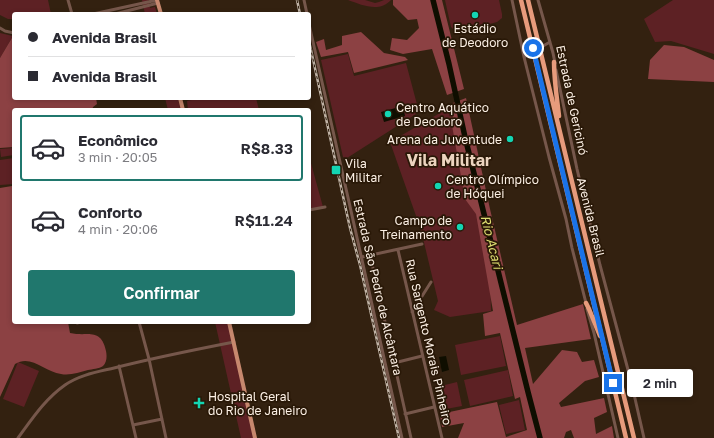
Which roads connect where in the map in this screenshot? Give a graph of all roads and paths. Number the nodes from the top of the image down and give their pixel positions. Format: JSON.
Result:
{"nodes":[{"id":1,"x":68,"y":0,"type":"edge"},
{"id":2,"x":304,"y":0,"type":"edge"},
{"id":3,"x":512,"y":0,"type":"edge"},
{"id":4,"x":521,"y":0,"type":"edge"},
{"id":5,"x":528,"y":0,"type":"edge"},
{"id":6,"x":538,"y":0,"type":"edge"},
{"id":7,"x":158,"y":1,"type":"edge"},
{"id":8,"x":71,"y":12,"type":"edge"},
{"id":9,"x":110,"y":12,"type":"edge"},
{"id":10,"x":122,"y":12,"type":"edge"},
{"id":11,"x":161,"y":12,"type":"edge"},
{"id":12,"x":307,"y":12,"type":"edge"},
{"id":13,"x":0,"y":28,"type":"edge"},
{"id":14,"x":12,"y":33,"type":"edge"},
{"id":15,"x":311,"y":33,"type":"edge"},
{"id":16,"x":550,"y":42,"type":"junction"},
{"id":17,"x":524,"y":57,"type":"junction"},
{"id":18,"x":554,"y":62,"type":"junction"},
{"id":19,"x":559,"y":128,"type":"junction"},
{"id":20,"x":325,"y":206,"type":"dead end"},
{"id":21,"x":311,"y":210,"type":"edge"},
{"id":22,"x":422,"y":244,"type":"dead end"},
{"id":23,"x":398,"y":250,"type":"junction"},
{"id":24,"x":370,"y":255,"type":"junction"},
{"id":25,"x":362,"y":257,"type":"junction"},
{"id":26,"x":431,"y":282,"type":"dead end"},
{"id":27,"x":586,"y":303,"type":"junction"},
{"id":28,"x":412,"y":312,"type":"junction"},
{"id":29,"x":140,"y":324,"type":"edge"},
{"id":30,"x":230,"y":324,"type":"edge"},
{"id":31,"x":234,"y":342,"type":"junction"},
{"id":32,"x":604,"y":342,"type":"junction"},
{"id":33,"x":422,"y":356,"type":"junction"},
{"id":34,"x":149,"y":359,"type":"junction"},
{"id":35,"x":394,"y":363,"type":"junction"},
{"id":36,"x":119,"y":366,"type":"junction"},
{"id":37,"x":395,"y":367,"type":"junction"},
{"id":38,"x":386,"y":369,"type":"junction"},
{"id":39,"x":434,"y":407,"type":"junction"},
{"id":40,"x":405,"y":414,"type":"junction"},
{"id":41,"x":162,"y":419,"type":"junction"},
{"id":42,"x":133,"y":425,"type":"junction"},
{"id":43,"x":18,"y":438,"type":"edge"},
{"id":44,"x":136,"y":438,"type":"edge"},
{"id":45,"x":166,"y":438,"type":"edge"},
{"id":46,"x":255,"y":438,"type":"edge"},
{"id":47,"x":402,"y":438,"type":"edge"},
{"id":48,"x":411,"y":438,"type":"edge"},
{"id":49,"x":442,"y":438,"type":"edge"},
{"id":50,"x":618,"y":438,"type":"edge"},
{"id":51,"x":626,"y":438,"type":"edge"},
{"id":52,"x":634,"y":438,"type":"edge"},
{"id":53,"x":644,"y":438,"type":"edge"}],
"edges":[{"from":1,"to":8,"type":"street"},
{"from":2,"to":12,"type":"street"},
{"from":3,"to":17,"type":"street"},
{"from":4,"to":32,"type":"highway","name":"Avenida Brasil"},
{"from":5,"to":19,"type":"highway","name":"Avenida Brasil"},
{"from":6,"to":16,"type":"street","name":"Estrada de Gericinó"},
{"from":7,"to":9,"type":"street"},
{"from":7,"to":10,"type":"street"},
{"from":7,"to":11,"type":"main road"},
{"from":13,"to":14,"type":"street"},
{"from":15,"to":25,"type":"street","name":"Estrada São Pedro de Alcântara"},
{"from":16,"to":17,"type":"street"},
{"from":16,"to":18,"type":"street","name":"Estrada de Gericinó"},
{"from":17,"to":27,"type":"street"},
{"from":18,"to":19,"type":"highway"},
{"from":18,"to":53,"type":"street","name":"Estrada de Gericinó"},
{"from":19,"to":52,"type":"highway","name":"Avenida Brasil"},
{"from":20,"to":21,"type":"street"},
{"from":22,"to":23,"type":"street"},
{"from":23,"to":24,"type":"street"},
{"from":23,"to":28,"type":"street","name":"Rua Sargento Morais Pinheiro"},
{"from":24,"to":25,"type":"street"},
{"from":24,"to":35,"type":"street"},
{"from":25,"to":38,"type":"street","name":"Estrada São Pedro de Alcântara"},
{"from":26,"to":28,"type":"street"},
{"from":27,"to":32,"type":"highway"},
{"from":27,"to":50,"type":"street"},
{"from":28,"to":33,"type":"street","name":"Rua Sargento Morais Pinheiro"},
{"from":29,"to":34,"type":"street"},
{"from":30,"to":31,"type":"main road"},
{"from":31,"to":34,"type":"street"},
{"from":31,"to":46,"type":"main road"},
{"from":32,"to":51,"type":"highway","name":"Avenida Brasil"},
{"from":33,"to":35,"type":"street"},
{"from":33,"to":39,"type":"street","name":"Rua Sargento Morais Pinheiro"},
{"from":34,"to":36,"type":"street"},
{"from":34,"to":41,"type":"street"},
{"from":35,"to":37,"type":"street"},
{"from":36,"to":42,"type":"street"},
{"from":36,"to":43,"type":"street"},
{"from":37,"to":38,"type":"street"},
{"from":37,"to":40,"type":"street"},
{"from":38,"to":47,"type":"street","name":"Estrada São Pedro de Alcântara"},
{"from":39,"to":40,"type":"street"},
{"from":39,"to":49,"type":"street","name":"Rua Sargento Morais Pinheiro"},
{"from":40,"to":48,"type":"street"},
{"from":41,"to":42,"type":"street"},
{"from":41,"to":45,"type":"street"},
{"from":42,"to":44,"type":"street"}]}
